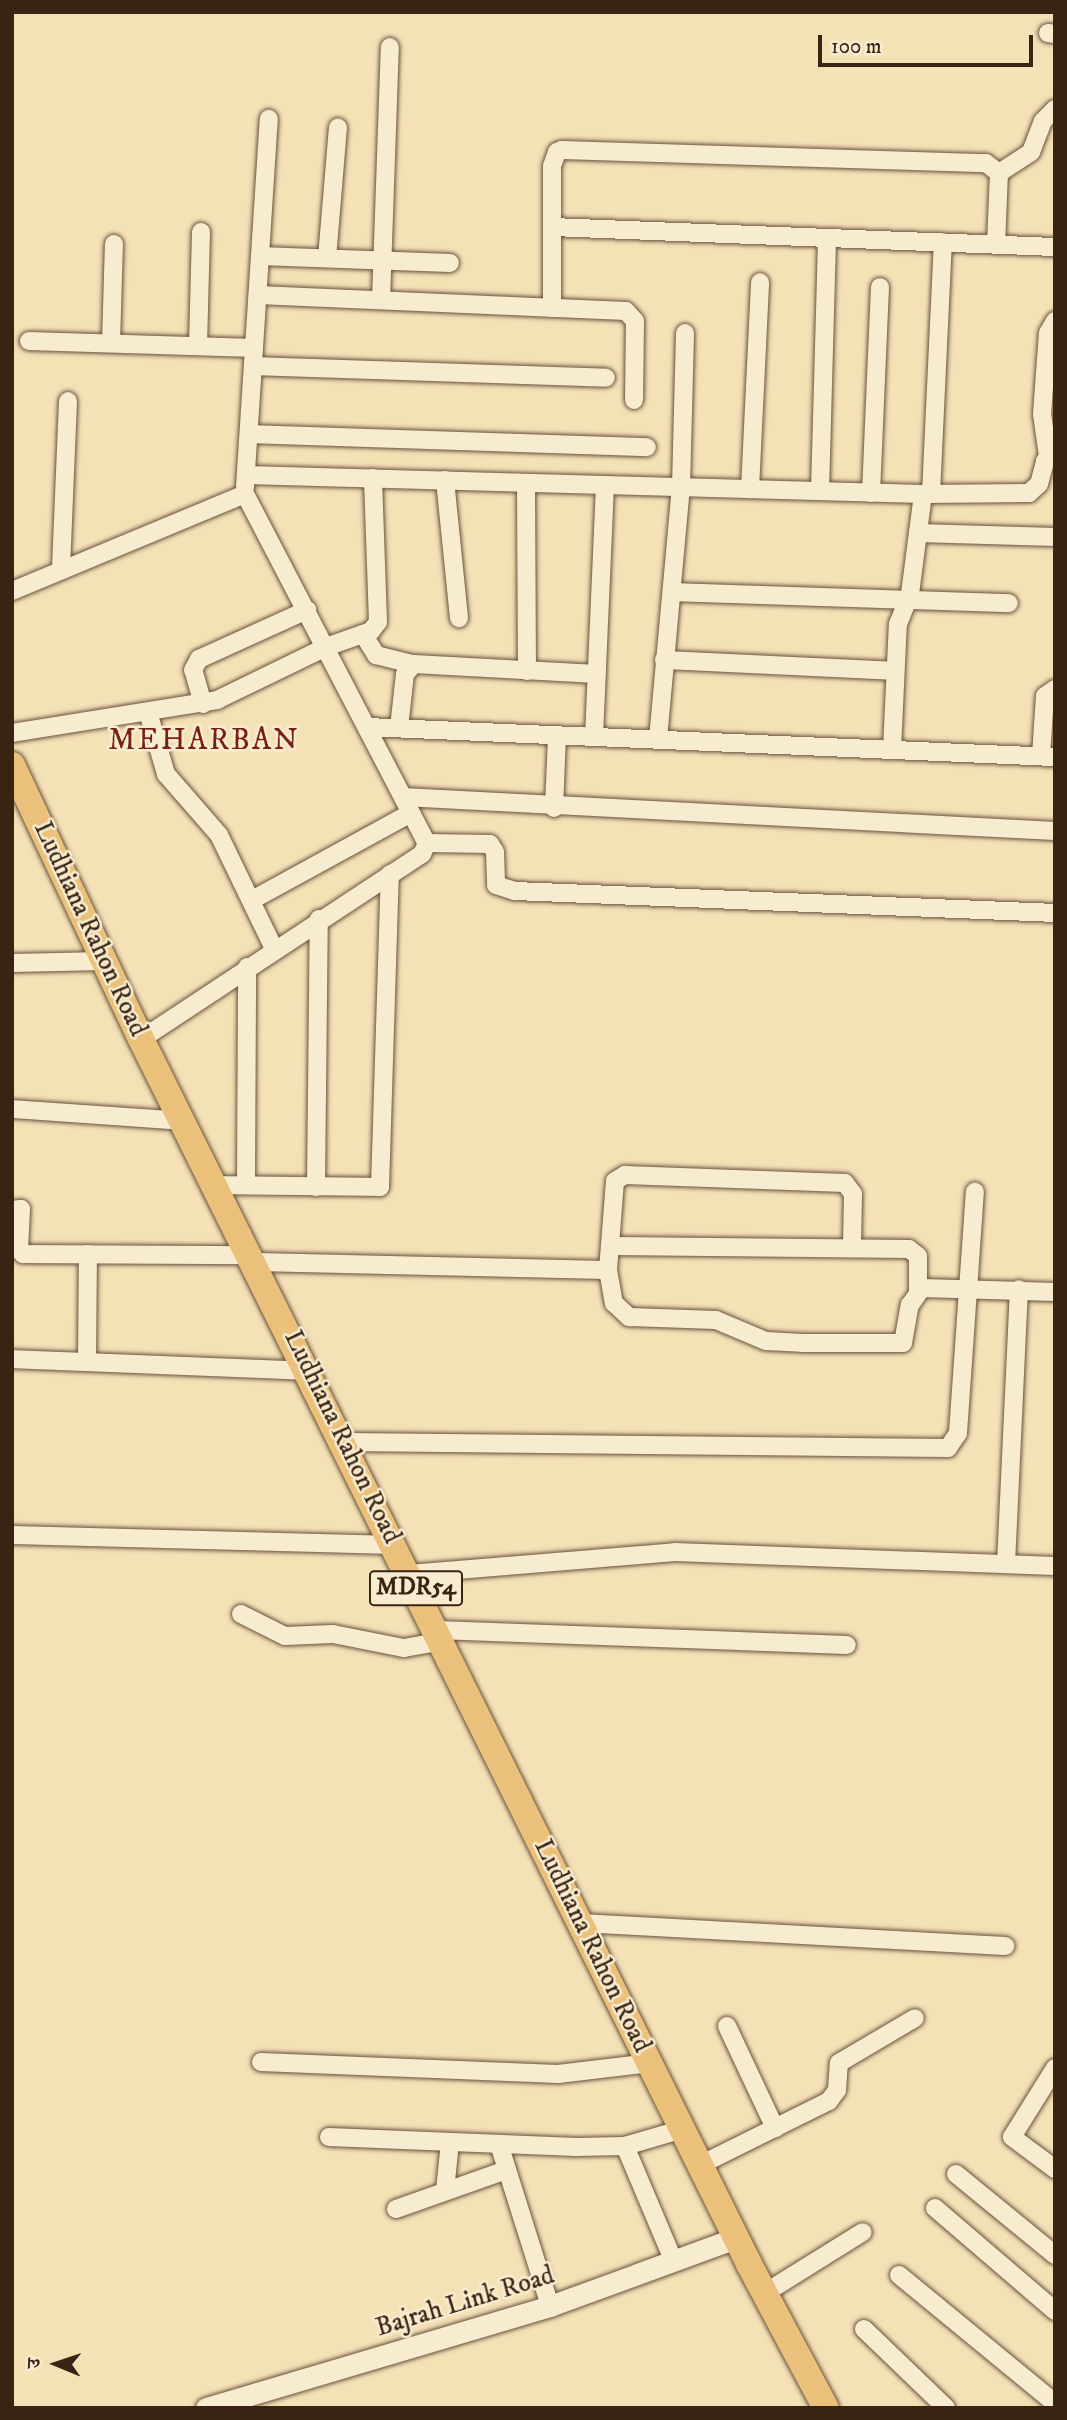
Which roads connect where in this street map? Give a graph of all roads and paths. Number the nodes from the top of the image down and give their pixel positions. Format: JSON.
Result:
{"nodes":[{"id":1,"x":390,"y":47,"type":"dead end"},
{"id":2,"x":1055,"y":109,"type":"edge"},
{"id":3,"x":269,"y":119,"type":"dead end"},
{"id":4,"x":338,"y":127,"type":"dead end"},
{"id":5,"x":999,"y":173,"type":"junction"},
{"id":6,"x":552,"y":227,"type":"junction"},
{"id":7,"x":201,"y":232,"type":"dead end"},
{"id":8,"x":827,"y":238,"type":"junction"},
{"id":9,"x":943,"y":243,"type":"junction"},
{"id":10,"x":114,"y":244,"type":"dead end"},
{"id":11,"x":996,"y":244,"type":"junction"},
{"id":12,"x":1055,"y":247,"type":"edge"},
{"id":13,"x":260,"y":256,"type":"junction"},
{"id":14,"x":327,"y":258,"type":"junction"},
{"id":15,"x":383,"y":260,"type":"junction"},
{"id":16,"x":450,"y":263,"type":"dead end"},
{"id":17,"x":760,"y":282,"type":"dead end"},
{"id":18,"x":880,"y":287,"type":"dead end"},
{"id":19,"x":258,"y":295,"type":"junction"},
{"id":20,"x":381,"y":300,"type":"junction"},
{"id":21,"x":552,"y":308,"type":"junction"},
{"id":22,"x":1055,"y":321,"type":"edge"},
{"id":23,"x":685,"y":333,"type":"dead end"},
{"id":24,"x":29,"y":341,"type":"dead end"},
{"id":25,"x":111,"y":343,"type":"junction"},
{"id":26,"x":198,"y":346,"type":"junction"},
{"id":27,"x":254,"y":348,"type":"junction"},
{"id":28,"x":253,"y":366,"type":"junction"},
{"id":29,"x":606,"y":378,"type":"dead end"},
{"id":30,"x":1049,"y":384,"type":"edge"},
{"id":31,"x":634,"y":400,"type":"dead end"},
{"id":32,"x":68,"y":401,"type":"dead end"},
{"id":33,"x":248,"y":434,"type":"junction"},
{"id":34,"x":647,"y":447,"type":"dead end"},
{"id":35,"x":1051,"y":455,"type":"edge"},
{"id":36,"x":246,"y":475,"type":"junction"},
{"id":37,"x":373,"y":478,"type":"junction"},
{"id":38,"x":445,"y":480,"type":"junction"},
{"id":39,"x":526,"y":483,"type":"junction"},
{"id":40,"x":605,"y":485,"type":"junction"},
{"id":41,"x":681,"y":487,"type":"junction"},
{"id":42,"x":750,"y":489,"type":"junction"},
{"id":43,"x":820,"y":491,"type":"junction"},
{"id":44,"x":871,"y":493,"type":"junction"},
{"id":45,"x":245,"y":494,"type":"junction"},
{"id":46,"x":927,"y":494,"type":"junction"},
{"id":47,"x":918,"y":533,"type":"junction"},
{"id":48,"x":1055,"y":537,"type":"edge"},
{"id":49,"x":61,"y":568,"type":"junction"},
{"id":50,"x":12,"y":591,"type":"edge"},
{"id":51,"x":672,"y":592,"type":"junction"},
{"id":52,"x":907,"y":600,"type":"junction"},
{"id":53,"x":1009,"y":603,"type":"dead end"},
{"id":54,"x":307,"y":610,"type":"junction"},
{"id":55,"x":458,"y":618,"type":"dead end"},
{"id":56,"x":363,"y":634,"type":"junction"},
{"id":57,"x":326,"y":647,"type":"junction"},
{"id":58,"x":664,"y":660,"type":"junction"},
{"id":59,"x":412,"y":664,"type":"junction"},
{"id":60,"x":527,"y":671,"type":"junction"},
{"id":61,"x":894,"y":671,"type":"junction"},
{"id":62,"x":597,"y":674,"type":"junction"},
{"id":63,"x":1055,"y":690,"type":"edge"},
{"id":64,"x":203,"y":704,"type":"junction"},
{"id":65,"x":148,"y":712,"type":"junction"},
{"id":66,"x":367,"y":727,"type":"junction"},
{"id":67,"x":399,"y":728,"type":"junction"},
{"id":68,"x":12,"y":733,"type":"edge"},
{"id":69,"x":557,"y":736,"type":"junction"},
{"id":70,"x":594,"y":737,"type":"junction"},
{"id":71,"x":658,"y":739,"type":"junction"},
{"id":72,"x":892,"y":750,"type":"junction"},
{"id":73,"x":1048,"y":756,"type":"edge"},
{"id":74,"x":12,"y":765,"type":"edge"},
{"id":75,"x":407,"y":805,"type":"junction"},
{"id":76,"x":554,"y":808,"type":"junction"},
{"id":77,"x":1055,"y":831,"type":"edge"},
{"id":78,"x":427,"y":843,"type":"junction"},
{"id":79,"x":390,"y":874,"type":"junction"},
{"id":80,"x":252,"y":900,"type":"junction"},
{"id":81,"x":1055,"y":913,"type":"edge"},
{"id":82,"x":319,"y":919,"type":"junction"},
{"id":83,"x":274,"y":949,"type":"junction"},
{"id":84,"x":105,"y":961,"type":"junction"},
{"id":85,"x":12,"y":963,"type":"edge"},
{"id":86,"x":247,"y":967,"type":"junction"},
{"id":87,"x":141,"y":1039,"type":"junction"},
{"id":88,"x":12,"y":1109,"type":"edge"},
{"id":89,"x":183,"y":1121,"type":"junction"},
{"id":90,"x":216,"y":1185,"type":"junction"},
{"id":91,"x":246,"y":1185,"type":"junction"},
{"id":92,"x":316,"y":1187,"type":"junction"},
{"id":93,"x":975,"y":1192,"type":"dead end"},
{"id":94,"x":12,"y":1210,"type":"edge"},
{"id":95,"x":612,"y":1246,"type":"junction"},
{"id":96,"x":852,"y":1247,"type":"junction"},
{"id":97,"x":88,"y":1254,"type":"junction"},
{"id":98,"x":253,"y":1259,"type":"junction"},
{"id":99,"x":608,"y":1270,"type":"junction"},
{"id":100,"x":967,"y":1287,"type":"junction"},
{"id":101,"x":1019,"y":1289,"type":"junction"},
{"id":102,"x":918,"y":1291,"type":"junction"},
{"id":103,"x":1055,"y":1292,"type":"edge"},
{"id":104,"x":12,"y":1359,"type":"edge"},
{"id":105,"x":87,"y":1362,"type":"junction"},
{"id":106,"x":309,"y":1371,"type":"junction"},
{"id":107,"x":344,"y":1442,"type":"junction"},
{"id":108,"x":12,"y":1535,"type":"edge"},
{"id":109,"x":395,"y":1545,"type":"junction"},
{"id":110,"x":1006,"y":1564,"type":"junction"},
{"id":111,"x":1055,"y":1566,"type":"edge"},
{"id":112,"x":409,"y":1574,"type":"junction"},
{"id":113,"x":241,"y":1614,"type":"dead end"},
{"id":114,"x":439,"y":1635,"type":"junction"},
{"id":115,"x":847,"y":1645,"type":"dead end"},
{"id":116,"x":581,"y":1923,"type":"junction"},
{"id":117,"x":1005,"y":1946,"type":"dead end"},
{"id":118,"x":915,"y":2018,"type":"dead end"},
{"id":119,"x":727,"y":2026,"type":"dead end"},
{"id":120,"x":261,"y":2062,"type":"dead end"},
{"id":121,"x":650,"y":2063,"type":"junction"},
{"id":122,"x":1053,"y":2073,"type":"edge"},
{"id":123,"x":775,"y":2128,"type":"junction"},
{"id":124,"x":683,"y":2129,"type":"junction"},
{"id":125,"x":329,"y":2137,"type":"dead end"},
{"id":126,"x":450,"y":2142,"type":"junction"},
{"id":127,"x":499,"y":2144,"type":"junction"},
{"id":128,"x":625,"y":2146,"type":"junction"},
{"id":129,"x":700,"y":2165,"type":"junction"},
{"id":130,"x":1055,"y":2169,"type":"edge"},
{"id":131,"x":506,"y":2170,"type":"junction"},
{"id":132,"x":956,"y":2174,"type":"dead end"},
{"id":133,"x":445,"y":2191,"type":"junction"},
{"id":134,"x":935,"y":2208,"type":"dead end"},
{"id":135,"x":396,"y":2209,"type":"dead end"},
{"id":136,"x":863,"y":2232,"type":"dead end"},
{"id":137,"x":736,"y":2238,"type":"junction"},
{"id":138,"x":1055,"y":2255,"type":"edge"},
{"id":139,"x":674,"y":2262,"type":"junction"},
{"id":140,"x":899,"y":2274,"type":"dead end"},
{"id":141,"x":765,"y":2293,"type":"junction"},
{"id":142,"x":550,"y":2306,"type":"junction"},
{"id":143,"x":1055,"y":2311,"type":"edge"},
{"id":144,"x":864,"y":2329,"type":"dead end"},
{"id":145,"x":1050,"y":2401,"type":"edge"},
{"id":146,"x":206,"y":2408,"type":"edge"},
{"id":147,"x":826,"y":2408,"type":"edge"},
{"id":148,"x":946,"y":2408,"type":"edge"}],
"edges":[{"from":1,"to":15,"type":"street"},
{"from":2,"to":5,"type":"street"},
{"from":3,"to":13,"type":"street"},
{"from":4,"to":14,"type":"street"},
{"from":5,"to":6,"type":"street"},
{"from":5,"to":11,"type":"street"},
{"from":6,"to":8,"type":"street"},
{"from":6,"to":21,"type":"street"},
{"from":7,"to":26,"type":"street"},
{"from":8,"to":9,"type":"street"},
{"from":8,"to":43,"type":"street"},
{"from":9,"to":11,"type":"street"},
{"from":9,"to":46,"type":"street"},
{"from":10,"to":25,"type":"street"},
{"from":11,"to":12,"type":"street"},
{"from":13,"to":14,"type":"street"},
{"from":13,"to":19,"type":"street"},
{"from":14,"to":15,"type":"street"},
{"from":15,"to":16,"type":"street"},
{"from":15,"to":20,"type":"street"},
{"from":17,"to":42,"type":"street"},
{"from":18,"to":44,"type":"street"},
{"from":19,"to":20,"type":"street"},
{"from":19,"to":27,"type":"street"},
{"from":20,"to":21,"type":"street"},
{"from":21,"to":31,"type":"street"},
{"from":22,"to":30,"type":"street"},
{"from":23,"to":41,"type":"street"},
{"from":24,"to":25,"type":"street"},
{"from":25,"to":26,"type":"street"},
{"from":26,"to":27,"type":"street"},
{"from":27,"to":28,"type":"street"},
{"from":28,"to":29,"type":"street"},
{"from":28,"to":33,"type":"street"},
{"from":30,"to":35,"type":"street"},
{"from":32,"to":49,"type":"street"},
{"from":33,"to":34,"type":"street"},
{"from":33,"to":36,"type":"street"},
{"from":35,"to":46,"type":"street"},
{"from":36,"to":37,"type":"street"},
{"from":36,"to":45,"type":"street"},
{"from":37,"to":38,"type":"street"},
{"from":37,"to":56,"type":"street"},
{"from":38,"to":39,"type":"street"},
{"from":38,"to":55,"type":"street"},
{"from":39,"to":40,"type":"street"},
{"from":39,"to":60,"type":"street"},
{"from":40,"to":41,"type":"street"},
{"from":40,"to":62,"type":"street"},
{"from":41,"to":42,"type":"street"},
{"from":41,"to":51,"type":"street"},
{"from":42,"to":43,"type":"street"},
{"from":43,"to":44,"type":"street"},
{"from":44,"to":46,"type":"street"},
{"from":45,"to":49,"type":"street"},
{"from":45,"to":54,"type":"street"},
{"from":46,"to":47,"type":"street"},
{"from":47,"to":48,"type":"street"},
{"from":47,"to":52,"type":"street"},
{"from":49,"to":50,"type":"street"},
{"from":51,"to":52,"type":"street"},
{"from":51,"to":58,"type":"street"},
{"from":52,"to":53,"type":"street"},
{"from":52,"to":61,"type":"street"},
{"from":54,"to":57,"type":"street"},
{"from":54,"to":64,"type":"street"},
{"from":56,"to":57,"type":"street"},
{"from":56,"to":59,"type":"street"},
{"from":57,"to":64,"type":"street"},
{"from":57,"to":66,"type":"street"},
{"from":58,"to":61,"type":"street"},
{"from":58,"to":71,"type":"street"},
{"from":59,"to":60,"type":"street"},
{"from":59,"to":67,"type":"street"},
{"from":60,"to":62,"type":"street"},
{"from":61,"to":72,"type":"street"},
{"from":62,"to":70,"type":"street"},
{"from":63,"to":73,"type":"street"},
{"from":64,"to":65,"type":"street"},
{"from":65,"to":68,"type":"street"},
{"from":65,"to":80,"type":"street"},
{"from":66,"to":67,"type":"street"},
{"from":66,"to":75,"type":"street"},
{"from":67,"to":69,"type":"street"},
{"from":69,"to":70,"type":"street"},
{"from":69,"to":76,"type":"street"},
{"from":70,"to":71,"type":"street"},
{"from":71,"to":72,"type":"street"},
{"from":72,"to":73,"type":"street"},
{"from":74,"to":84,"type":"main road","name":"Ludhiana Rahon Road","number":"MDR54"},
{"from":75,"to":76,"type":"street"},
{"from":75,"to":78,"type":"street"},
{"from":75,"to":80,"type":"street"},
{"from":76,"to":77,"type":"street"},
{"from":78,"to":79,"type":"street"},
{"from":78,"to":81,"type":"street"},
{"from":79,"to":82,"type":"street"},
{"from":79,"to":92,"type":"street"},
{"from":80,"to":83,"type":"street"},
{"from":82,"to":83,"type":"street"},
{"from":82,"to":92,"type":"street"},
{"from":83,"to":86,"type":"street"},
{"from":84,"to":85,"type":"street"},
{"from":84,"to":87,"type":"main road","name":"Ludhiana Rahon Road","number":"MDR54"},
{"from":86,"to":87,"type":"street"},
{"from":86,"to":91,"type":"street"},
{"from":87,"to":89,"type":"main road","name":"Ludhiana Rahon Road","number":"MDR54"},
{"from":88,"to":89,"type":"street"},
{"from":89,"to":90,"type":"main road","name":"Ludhiana Rahon Road","number":"MDR54"},
{"from":90,"to":91,"type":"street"},
{"from":90,"to":98,"type":"main road","name":"Ludhiana Rahon Road","number":"MDR54"},
{"from":91,"to":92,"type":"street"},
{"from":93,"to":100,"type":"street"},
{"from":94,"to":97,"type":"street"},
{"from":95,"to":96,"type":"street"},
{"from":95,"to":96,"type":"street"},
{"from":95,"to":99,"type":"street"},
{"from":96,"to":102,"type":"street"},
{"from":97,"to":98,"type":"street"},
{"from":97,"to":105,"type":"street"},
{"from":98,"to":99,"type":"street"},
{"from":98,"to":106,"type":"main road","name":"Ludhiana Rahon Road","number":"MDR54"},
{"from":99,"to":102,"type":"street"},
{"from":100,"to":101,"type":"street"},
{"from":100,"to":102,"type":"street"},
{"from":100,"to":107,"type":"street"},
{"from":101,"to":103,"type":"street"},
{"from":101,"to":110,"type":"street"},
{"from":104,"to":105,"type":"street"},
{"from":105,"to":106,"type":"street"},
{"from":106,"to":107,"type":"main road","name":"Ludhiana Rahon Road","number":"MDR54"},
{"from":107,"to":109,"type":"main road","name":"Ludhiana Rahon Road","number":"MDR54"},
{"from":108,"to":109,"type":"street"},
{"from":109,"to":112,"type":"main road","name":"Ludhiana Rahon Road","number":"MDR54"},
{"from":110,"to":111,"type":"street"},
{"from":110,"to":112,"type":"street"},
{"from":112,"to":114,"type":"main road","name":"Ludhiana Rahon Road","number":"MDR54"},
{"from":113,"to":114,"type":"street"},
{"from":114,"to":115,"type":"street"},
{"from":114,"to":116,"type":"main road","name":"Ludhiana Rahon Road","number":"MDR54"},
{"from":116,"to":117,"type":"street"},
{"from":116,"to":121,"type":"main road","name":"Ludhiana Rahon Road","number":"MDR54"},
{"from":118,"to":123,"type":"street"},
{"from":119,"to":123,"type":"street"},
{"from":120,"to":121,"type":"street"},
{"from":121,"to":124,"type":"main road","name":"Ludhiana Rahon Road","number":"MDR54"},
{"from":122,"to":130,"type":"street"},
{"from":123,"to":129,"type":"street"},
{"from":124,"to":128,"type":"street"},
{"from":124,"to":129,"type":"main road","name":"Ludhiana Rahon Road","number":"MDR54"},
{"from":125,"to":126,"type":"street"},
{"from":126,"to":127,"type":"street"},
{"from":126,"to":133,"type":"street"},
{"from":127,"to":128,"type":"street"},
{"from":127,"to":131,"type":"street"},
{"from":128,"to":139,"type":"street"},
{"from":129,"to":137,"type":"main road","name":"Ludhiana Rahon Road","number":"MDR54"},
{"from":131,"to":133,"type":"street"},
{"from":131,"to":142,"type":"street"},
{"from":132,"to":138,"type":"street"},
{"from":133,"to":135,"type":"street"},
{"from":134,"to":143,"type":"street"},
{"from":136,"to":141,"type":"street"},
{"from":137,"to":139,"type":"street","name":"Bajrah Link Road"},
{"from":137,"to":141,"type":"main road","name":"Ludhiana Rahon Road","number":"MDR54"},
{"from":139,"to":142,"type":"street","name":"Bajrah Link Road"},
{"from":140,"to":145,"type":"street"},
{"from":141,"to":147,"type":"main road","name":"Ludhiana Rahon Road","number":"MDR54"},
{"from":142,"to":146,"type":"street","name":"Bajrah Link Road"},
{"from":144,"to":148,"type":"street"}]}
